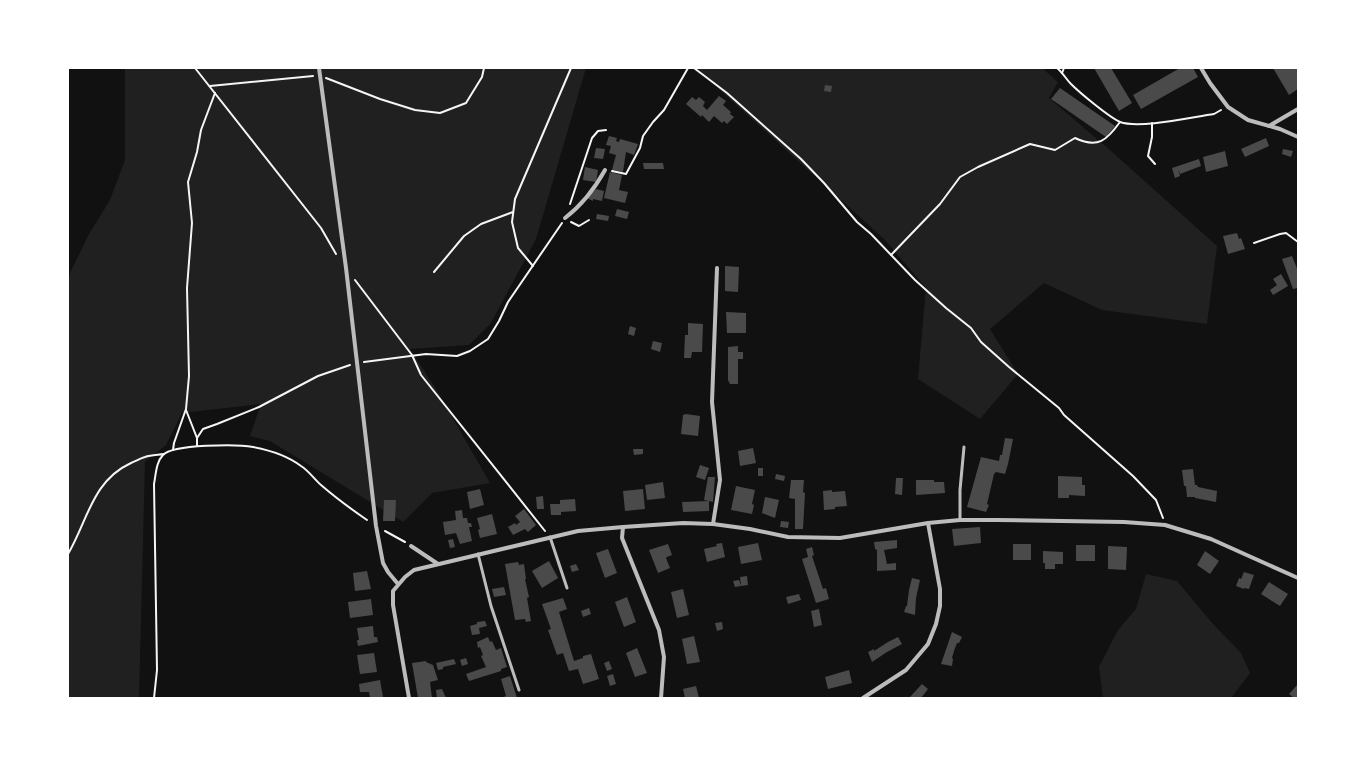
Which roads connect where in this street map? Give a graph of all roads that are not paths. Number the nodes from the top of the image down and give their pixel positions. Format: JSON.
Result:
{"nodes":[{"id":1,"x":319,"y":68,"type":"edge"},
{"id":2,"x":1201,"y":68,"type":"edge"},
{"id":3,"x":1298,"y":109,"type":"edge"},
{"id":4,"x":1269,"y":126,"type":"junction"},
{"id":5,"x":1298,"y":137,"type":"edge"},
{"id":6,"x":605,"y":170,"type":"road end"},
{"id":7,"x":565,"y":218,"type":"road end"},
{"id":8,"x":717,"y":268,"type":"dead end"},
{"id":9,"x":964,"y":447,"type":"dead end"},
{"id":10,"x":960,"y":520,"type":"junction"},
{"id":11,"x":928,"y":523,"type":"junction"},
{"id":12,"x":712,"y":524,"type":"junction"},
{"id":13,"x":623,"y":527,"type":"junction"},
{"id":14,"x":550,"y":537,"type":"junction"},
{"id":15,"x":411,"y":546,"type":"road end"},
{"id":16,"x":478,"y":554,"type":"junction"},
{"id":17,"x":438,"y":564,"type":"junction"},
{"id":18,"x":1298,"y":578,"type":"edge"},
{"id":19,"x":398,"y":584,"type":"junction"},
{"id":20,"x":567,"y":588,"type":"dead end"},
{"id":21,"x":519,"y":690,"type":"dead end"},
{"id":22,"x":409,"y":698,"type":"edge"},
{"id":23,"x":661,"y":698,"type":"edge"},
{"id":24,"x":863,"y":698,"type":"edge"}],
"edges":[{"from":1,"to":19,"type":"street"},
{"from":2,"to":4,"type":"street"},
{"from":3,"to":4,"type":"street"},
{"from":4,"to":5,"type":"street"},
{"from":6,"to":7,"type":"street"},
{"from":8,"to":12,"type":"street"},
{"from":9,"to":10,"type":"lane"},
{"from":10,"to":11,"type":"street"},
{"from":10,"to":18,"type":"street"},
{"from":11,"to":12,"type":"street"},
{"from":11,"to":24,"type":"street"},
{"from":12,"to":13,"type":"street"},
{"from":13,"to":14,"type":"street"},
{"from":13,"to":23,"type":"street"},
{"from":14,"to":16,"type":"street"},
{"from":14,"to":20,"type":"lane"},
{"from":15,"to":17,"type":"street"},
{"from":16,"to":17,"type":"street"},
{"from":16,"to":21,"type":"lane"},
{"from":17,"to":19,"type":"street"},
{"from":19,"to":22,"type":"street"}]}
